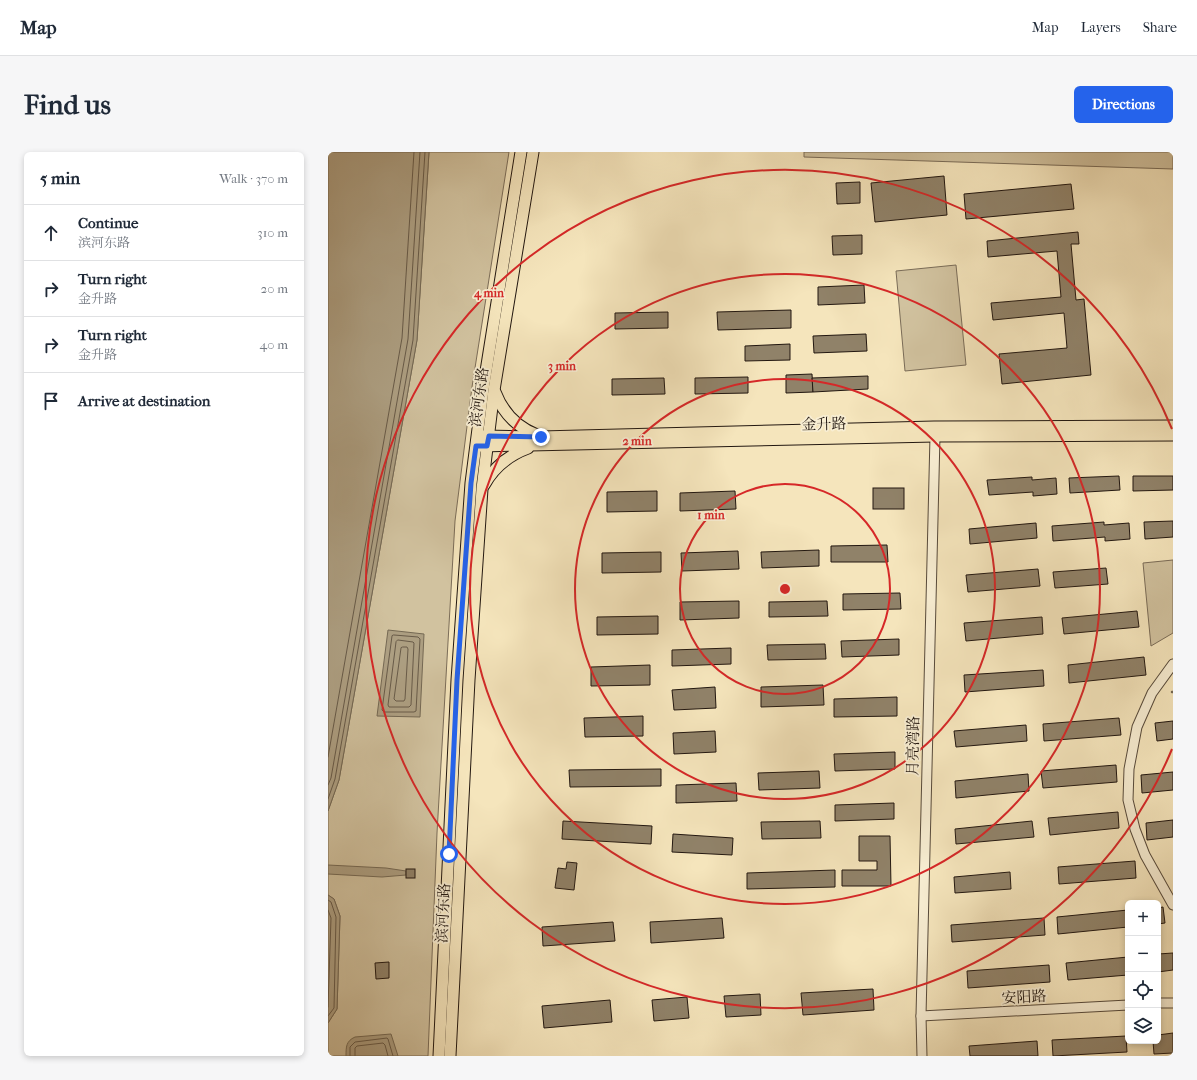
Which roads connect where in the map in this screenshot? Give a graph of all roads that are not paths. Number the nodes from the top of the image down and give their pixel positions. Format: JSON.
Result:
{"nodes":[{"id":1,"x":521,"y":152,"type":"edge"},
{"id":2,"x":533,"y":152,"type":"edge"},
{"id":3,"x":494,"y":390,"type":"junction"},
{"id":4,"x":1173,"y":426,"type":"edge"},
{"id":5,"x":1173,"y":435,"type":"edge"},
{"id":6,"x":935,"y":436,"type":"junction"},
{"id":7,"x":482,"y":441,"type":"junction"},
{"id":8,"x":542,"y":441,"type":"junction"},
{"id":9,"x":482,"y":489,"type":"junction"},
{"id":10,"x":1173,"y":664,"type":"edge"},
{"id":11,"x":1173,"y":905,"type":"edge"},
{"id":12,"x":1173,"y":1003,"type":"edge"},
{"id":13,"x":1161,"y":1004,"type":"edge"},
{"id":14,"x":1125,"y":1005,"type":"edge"},
{"id":15,"x":921,"y":1016,"type":"junction"},
{"id":16,"x":439,"y":1056,"type":"edge"},
{"id":17,"x":450,"y":1056,"type":"edge"},
{"id":18,"x":922,"y":1056,"type":"edge"}],
"edges":[{"from":1,"to":7,"type":"main road","name":"滨河东路"},
{"from":2,"to":3,"type":"main road","name":"滨河东路"},
{"from":3,"to":7,"type":"main road","name":"滨河东路"},
{"from":3,"to":8,"type":"main road"},
{"from":4,"to":8,"type":"main road","name":"金升路"},
{"from":5,"to":6,"type":"main road","name":"金升路"},
{"from":6,"to":8,"type":"main road","name":"金升路"},
{"from":6,"to":15,"type":"street","name":"月亮湾路"},
{"from":7,"to":8,"type":"main road","name":"金升路"},
{"from":7,"to":9,"type":"main road","name":"滨河东路"},
{"from":7,"to":16,"type":"main road","name":"滨河东路"},
{"from":8,"to":9,"type":"main road"},
{"from":9,"to":17,"type":"main road","name":"滨河东路"},
{"from":10,"to":11,"type":"street"},
{"from":12,"to":13,"type":"street"},
{"from":14,"to":15,"type":"street","name":"安阳路"},
{"from":15,"to":18,"type":"street","name":"月亮湾路"}]}
